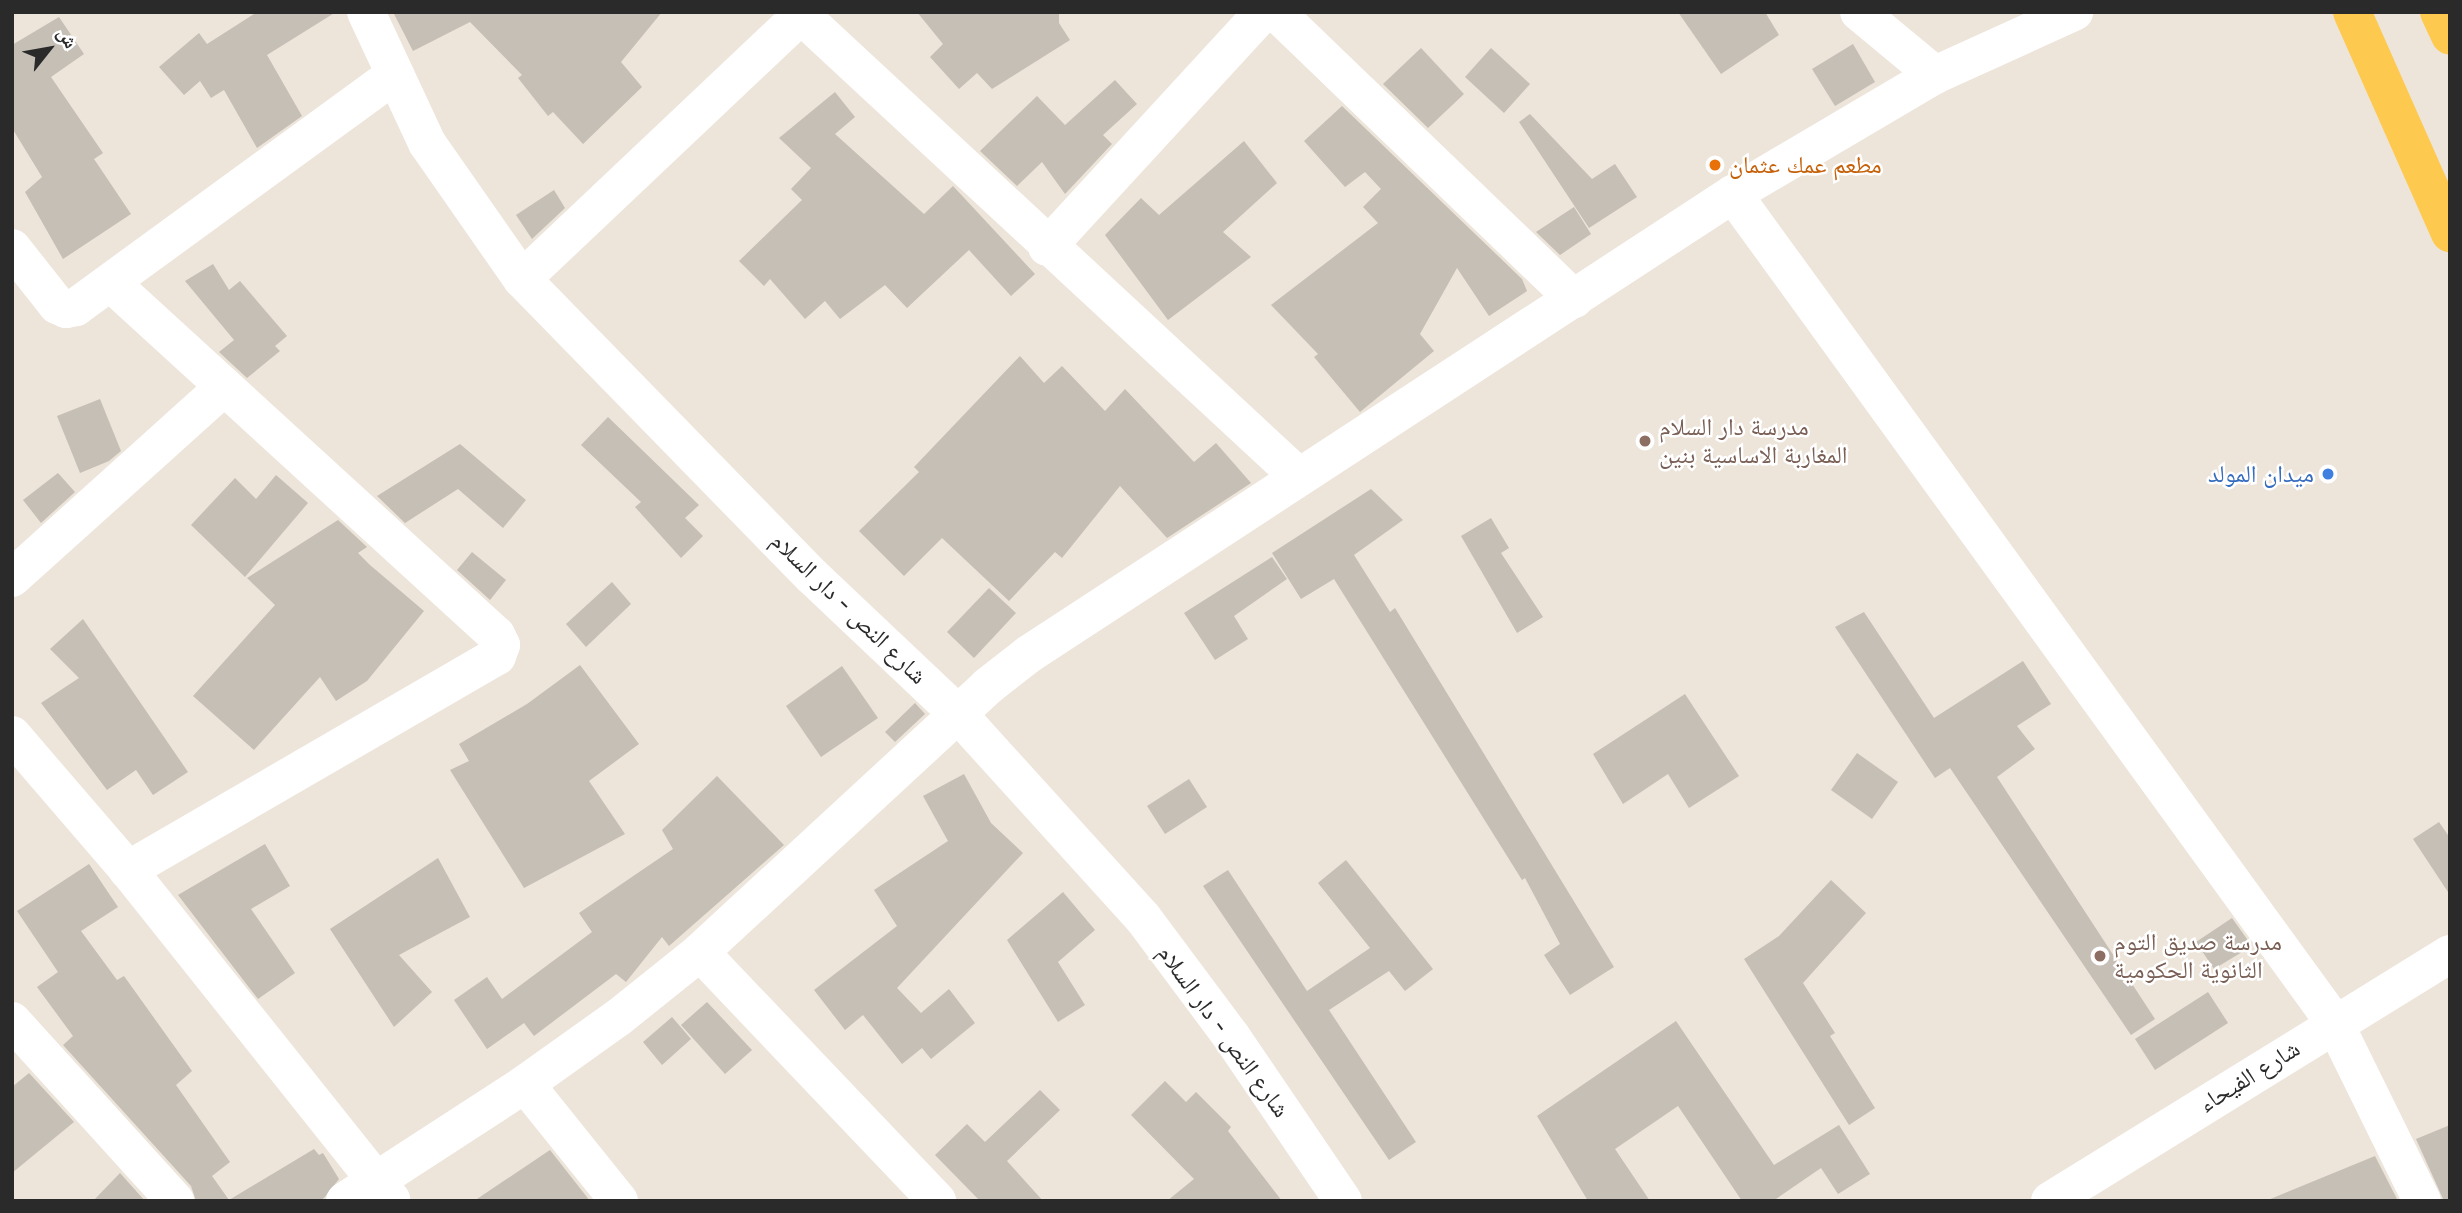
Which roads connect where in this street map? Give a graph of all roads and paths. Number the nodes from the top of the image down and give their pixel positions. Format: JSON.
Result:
{"nodes":[{"id":1,"x":366,"y":12,"type":"edge"},
{"id":2,"x":1264,"y":12,"type":"edge"},
{"id":3,"x":1276,"y":12,"type":"edge"},
{"id":4,"x":1859,"y":12,"type":"edge"},
{"id":5,"x":2352,"y":12,"type":"edge"},
{"id":6,"x":2439,"y":12,"type":"edge"},
{"id":7,"x":802,"y":13,"type":"edge"},
{"id":8,"x":2068,"y":14,"type":"edge"},
{"id":9,"x":2450,"y":36,"type":"edge"},
{"id":10,"x":1935,"y":75,"type":"junction"},
{"id":11,"x":393,"y":76,"type":"junction"},
{"id":12,"x":1732,"y":194,"type":"junction"},
{"id":13,"x":2450,"y":233,"type":"edge"},
{"id":14,"x":1047,"y":247,"type":"junction"},
{"id":15,"x":12,"y":248,"type":"edge"},
{"id":16,"x":522,"y":279,"type":"junction"},
{"id":17,"x":111,"y":283,"type":"junction"},
{"id":18,"x":1574,"y":299,"type":"junction"},
{"id":19,"x":223,"y":388,"type":"junction"},
{"id":20,"x":1299,"y":477,"type":"junction"},
{"id":21,"x":12,"y":578,"type":"edge"},
{"id":22,"x":958,"y":714,"type":"junction"},
{"id":23,"x":12,"y":734,"type":"edge"},
{"id":24,"x":128,"y":870,"type":"junction"},
{"id":25,"x":700,"y":952,"type":"junction"},
{"id":26,"x":2450,"y":954,"type":"edge"},
{"id":27,"x":12,"y":1021,"type":"edge"},
{"id":28,"x":2334,"y":1022,"type":"junction"},
{"id":29,"x":525,"y":1084,"type":"junction"},
{"id":30,"x":370,"y":1194,"type":"edge"},
{"id":31,"x":2057,"y":1199,"type":"edge"},
{"id":32,"x":175,"y":1201,"type":"edge"},
{"id":33,"x":619,"y":1201,"type":"edge"},
{"id":34,"x":937,"y":1201,"type":"edge"},
{"id":35,"x":1343,"y":1201,"type":"edge"},
{"id":36,"x":2422,"y":1201,"type":"edge"}],
"edges":[{"from":1,"to":11,"type":"street","name":"شارع النص - دار السلام"},
{"from":2,"to":14,"type":"street"},
{"from":3,"to":18,"type":"street"},
{"from":4,"to":10,"type":"street"},
{"from":5,"to":13,"type":"main road"},
{"from":6,"to":9,"type":"main road"},
{"from":7,"to":14,"type":"street"},
{"from":7,"to":16,"type":"street"},
{"from":8,"to":10,"type":"street"},
{"from":10,"to":12,"type":"street"},
{"from":11,"to":16,"type":"street","name":"شارع النص - دار السلام"},
{"from":11,"to":17,"type":"street"},
{"from":12,"to":18,"type":"street"},
{"from":12,"to":28,"type":"street"},
{"from":14,"to":20,"type":"street"},
{"from":15,"to":17,"type":"street"},
{"from":16,"to":22,"type":"street","name":"شارع النص - دار السلام"},
{"from":17,"to":19,"type":"street"},
{"from":18,"to":20,"type":"street"},
{"from":19,"to":21,"type":"street"},
{"from":19,"to":24,"type":"street"},
{"from":20,"to":22,"type":"street"},
{"from":22,"to":25,"type":"street"},
{"from":22,"to":35,"type":"street","name":"شارع النص - دار السلام"},
{"from":23,"to":24,"type":"street"},
{"from":24,"to":30,"type":"street"},
{"from":25,"to":29,"type":"street"},
{"from":25,"to":34,"type":"street"},
{"from":26,"to":28,"type":"street","name":"شارع الفيحاء"},
{"from":27,"to":32,"type":"street"},
{"from":28,"to":31,"type":"street","name":"شارع الفيحاء"},
{"from":28,"to":36,"type":"street"},
{"from":29,"to":30,"type":"street"},
{"from":29,"to":33,"type":"street"}]}
